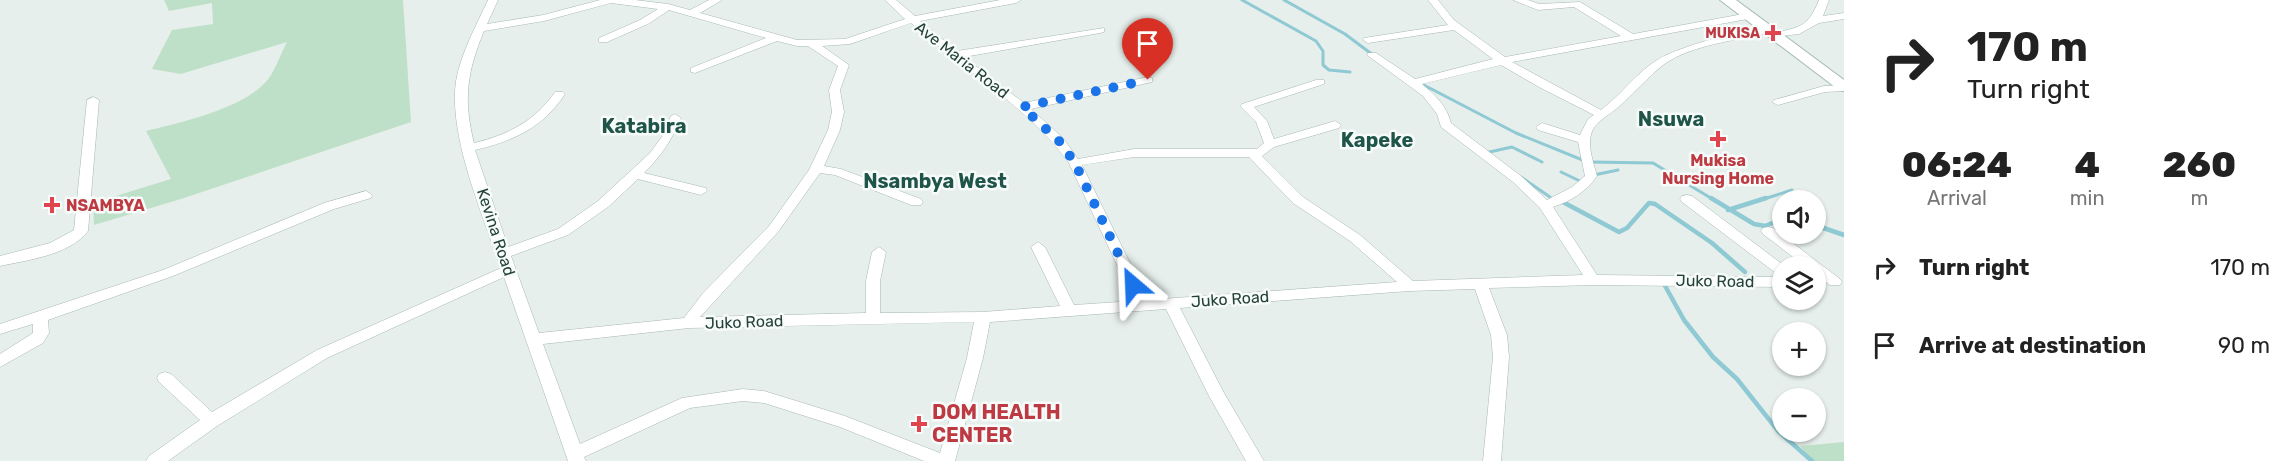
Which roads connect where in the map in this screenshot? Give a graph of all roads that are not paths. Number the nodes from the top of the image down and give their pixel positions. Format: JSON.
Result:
{"nodes":[{"id":1,"x":493,"y":0,"type":"edge"},
{"id":2,"x":717,"y":0,"type":"edge"},
{"id":3,"x":890,"y":0,"type":"edge"},
{"id":4,"x":1016,"y":0,"type":"edge"},
{"id":5,"x":1433,"y":0,"type":"edge"},
{"id":6,"x":1518,"y":0,"type":"edge"},
{"id":7,"x":1727,"y":0,"type":"edge"},
{"id":8,"x":1824,"y":0,"type":"edge"},
{"id":9,"x":596,"y":2,"type":"edge"},
{"id":10,"x":668,"y":7,"type":"junction"},
{"id":11,"x":692,"y":13,"type":"junction"},
{"id":12,"x":1749,"y":16,"type":"junction"},
{"id":13,"x":1844,"y":16,"type":"edge"},
{"id":14,"x":911,"y":20,"type":"junction"},
{"id":15,"x":1816,"y":20,"type":"junction"},
{"id":16,"x":1456,"y":27,"type":"junction"},
{"id":17,"x":481,"y":28,"type":"junction"},
{"id":18,"x":1100,"y":30,"type":"dead end"},
{"id":19,"x":1773,"y":32,"type":"junction"},
{"id":20,"x":1630,"y":37,"type":"junction"},
{"id":21,"x":774,"y":38,"type":"junction"},
{"id":22,"x":603,"y":40,"type":"dead end"},
{"id":23,"x":1368,"y":40,"type":"dead end"},
{"id":24,"x":812,"y":44,"type":"junction"},
{"id":25,"x":955,"y":55,"type":"junction"},
{"id":26,"x":1372,"y":56,"type":"dead end"},
{"id":27,"x":1504,"y":61,"type":"junction"},
{"id":28,"x":695,"y":70,"type":"dead end"},
{"id":29,"x":1148,"y":80,"type":"dead end"},
{"id":30,"x":1320,"y":81,"type":"dead end"},
{"id":31,"x":1415,"y":82,"type":"junction"},
{"id":32,"x":1844,"y":87,"type":"edge"},
{"id":33,"x":559,"y":94,"type":"dead end"},
{"id":34,"x":93,"y":100,"type":"dead end"},
{"id":35,"x":1778,"y":102,"type":"dead end"},
{"id":36,"x":1022,"y":107,"type":"junction"},
{"id":37,"x":1601,"y":114,"type":"junction"},
{"id":38,"x":675,"y":118,"type":"dead end"},
{"id":39,"x":1335,"y":125,"type":"dead end"},
{"id":40,"x":1542,"y":126,"type":"dead end"},
{"id":41,"x":1584,"y":140,"type":"junction"},
{"id":42,"x":1270,"y":144,"type":"junction"},
{"id":43,"x":469,"y":148,"type":"junction"},
{"id":44,"x":1252,"y":153,"type":"junction"},
{"id":45,"x":1075,"y":163,"type":"junction"},
{"id":46,"x":815,"y":169,"type":"junction"},
{"id":47,"x":636,"y":175,"type":"junction"},
{"id":48,"x":700,"y":191,"type":"dead end"},
{"id":49,"x":366,"y":195,"type":"dead end"},
{"id":50,"x":1687,"y":199,"type":"dead end"},
{"id":51,"x":916,"y":202,"type":"dead end"},
{"id":52,"x":1545,"y":206,"type":"junction"},
{"id":53,"x":1768,"y":231,"type":"dead end"},
{"id":54,"x":1038,"y":247,"type":"dead end"},
{"id":55,"x":879,"y":252,"type":"dead end"},
{"id":56,"x":0,"y":261,"type":"edge"},
{"id":57,"x":505,"y":262,"type":"junction"},
{"id":58,"x":1772,"y":263,"type":"edge"},
{"id":59,"x":1593,"y":280,"type":"junction"},
{"id":60,"x":1839,"y":281,"type":"edge"},
{"id":61,"x":1772,"y":282,"type":"edge"},
{"id":62,"x":1480,"y":284,"type":"junction"},
{"id":63,"x":1409,"y":286,"type":"junction"},
{"id":64,"x":1171,"y":304,"type":"junction"},
{"id":65,"x":1143,"y":305,"type":"junction"},
{"id":66,"x":1070,"y":311,"type":"junction"},
{"id":67,"x":39,"y":317,"type":"junction"},
{"id":68,"x":983,"y":317,"type":"junction"},
{"id":69,"x":873,"y":318,"type":"junction"},
{"id":70,"x":689,"y":323,"type":"junction"},
{"id":71,"x":0,"y":329,"type":"edge"},
{"id":72,"x":534,"y":339,"type":"junction"},
{"id":73,"x":0,"y":361,"type":"edge"},
{"id":74,"x":165,"y":378,"type":"dead end"},
{"id":75,"x":211,"y":421,"type":"junction"},
{"id":76,"x":576,"y":458,"type":"edge"},
{"id":77,"x":155,"y":461,"type":"edge"},
{"id":78,"x":944,"y":461,"type":"edge"},
{"id":79,"x":1256,"y":461,"type":"edge"},
{"id":80,"x":1492,"y":461,"type":"edge"}],
"edges":[{"from":1,"to":17,"type":"street","name":"Kevina Road"},
{"from":2,"to":11,"type":"street"},
{"from":3,"to":14,"type":"street","name":"Ave Maria Road"},
{"from":4,"to":14,"type":"street"},
{"from":5,"to":16,"type":"street"},
{"from":6,"to":20,"type":"street"},
{"from":7,"to":12,"type":"street"},
{"from":8,"to":15,"type":"street"},
{"from":9,"to":10,"type":"street"},
{"from":9,"to":17,"type":"street"},
{"from":10,"to":11,"type":"street"},
{"from":10,"to":22,"type":"street"},
{"from":11,"to":21,"type":"street"},
{"from":12,"to":19,"type":"street"},
{"from":12,"to":20,"type":"street"},
{"from":13,"to":15,"type":"street"},
{"from":14,"to":24,"type":"street"},
{"from":14,"to":25,"type":"street","name":"Ave Maria Road"},
{"from":15,"to":19,"type":"street"},
{"from":16,"to":23,"type":"street"},
{"from":16,"to":27,"type":"street"},
{"from":17,"to":43,"type":"street","name":"Kevina Road"},
{"from":18,"to":25,"type":"street"},
{"from":19,"to":32,"type":"street"},
{"from":19,"to":37,"type":"street"},
{"from":20,"to":27,"type":"street"},
{"from":21,"to":24,"type":"street"},
{"from":21,"to":28,"type":"street"},
{"from":24,"to":46,"type":"street"},
{"from":25,"to":36,"type":"street","name":"Ave Maria Road"},
{"from":26,"to":31,"type":"street"},
{"from":27,"to":31,"type":"street"},
{"from":27,"to":37,"type":"street"},
{"from":29,"to":36,"type":"street"},
{"from":30,"to":42,"type":"street"},
{"from":31,"to":52,"type":"street"},
{"from":32,"to":35,"type":"street"},
{"from":33,"to":43,"type":"street"},
{"from":34,"to":56,"type":"street"},
{"from":36,"to":45,"type":"street","name":"Ave Maria Road"},
{"from":37,"to":41,"type":"street"},
{"from":38,"to":47,"type":"street"},
{"from":39,"to":42,"type":"street"},
{"from":40,"to":41,"type":"street"},
{"from":41,"to":52,"type":"street"},
{"from":42,"to":44,"type":"street"},
{"from":43,"to":57,"type":"street","name":"Kevina Road"},
{"from":44,"to":45,"type":"street"},
{"from":44,"to":63,"type":"street"},
{"from":45,"to":65,"type":"street","name":"Ave Maria Road"},
{"from":46,"to":51,"type":"street"},
{"from":46,"to":70,"type":"street"},
{"from":47,"to":48,"type":"street"},
{"from":47,"to":57,"type":"street"},
{"from":49,"to":67,"type":"street"},
{"from":50,"to":58,"type":"street"},
{"from":52,"to":59,"type":"street"},
{"from":53,"to":60,"type":"street"},
{"from":54,"to":66,"type":"street"},
{"from":55,"to":69,"type":"street"},
{"from":57,"to":72,"type":"street","name":"Kevina Road"},
{"from":57,"to":75,"type":"street"},
{"from":59,"to":61,"type":"street","name":"Juko Road"},
{"from":59,"to":62,"type":"street","name":"Juko Road"},
{"from":62,"to":63,"type":"street","name":"Juko Road"},
{"from":62,"to":80,"type":"street"},
{"from":63,"to":64,"type":"street","name":"Juko Road"},
{"from":64,"to":65,"type":"street","name":"Juko Road"},
{"from":64,"to":79,"type":"street"},
{"from":65,"to":66,"type":"street","name":"Juko Road"},
{"from":66,"to":68,"type":"street","name":"Juko Road"},
{"from":67,"to":71,"type":"street"},
{"from":67,"to":73,"type":"street"},
{"from":68,"to":69,"type":"street","name":"Juko Road"},
{"from":68,"to":78,"type":"street"},
{"from":69,"to":70,"type":"street","name":"Juko Road"},
{"from":70,"to":72,"type":"street","name":"Juko Road"},
{"from":72,"to":76,"type":"street","name":"Kevina Road"},
{"from":74,"to":75,"type":"street"},
{"from":75,"to":77,"type":"street"},
{"from":76,"to":78,"type":"street"}]}
